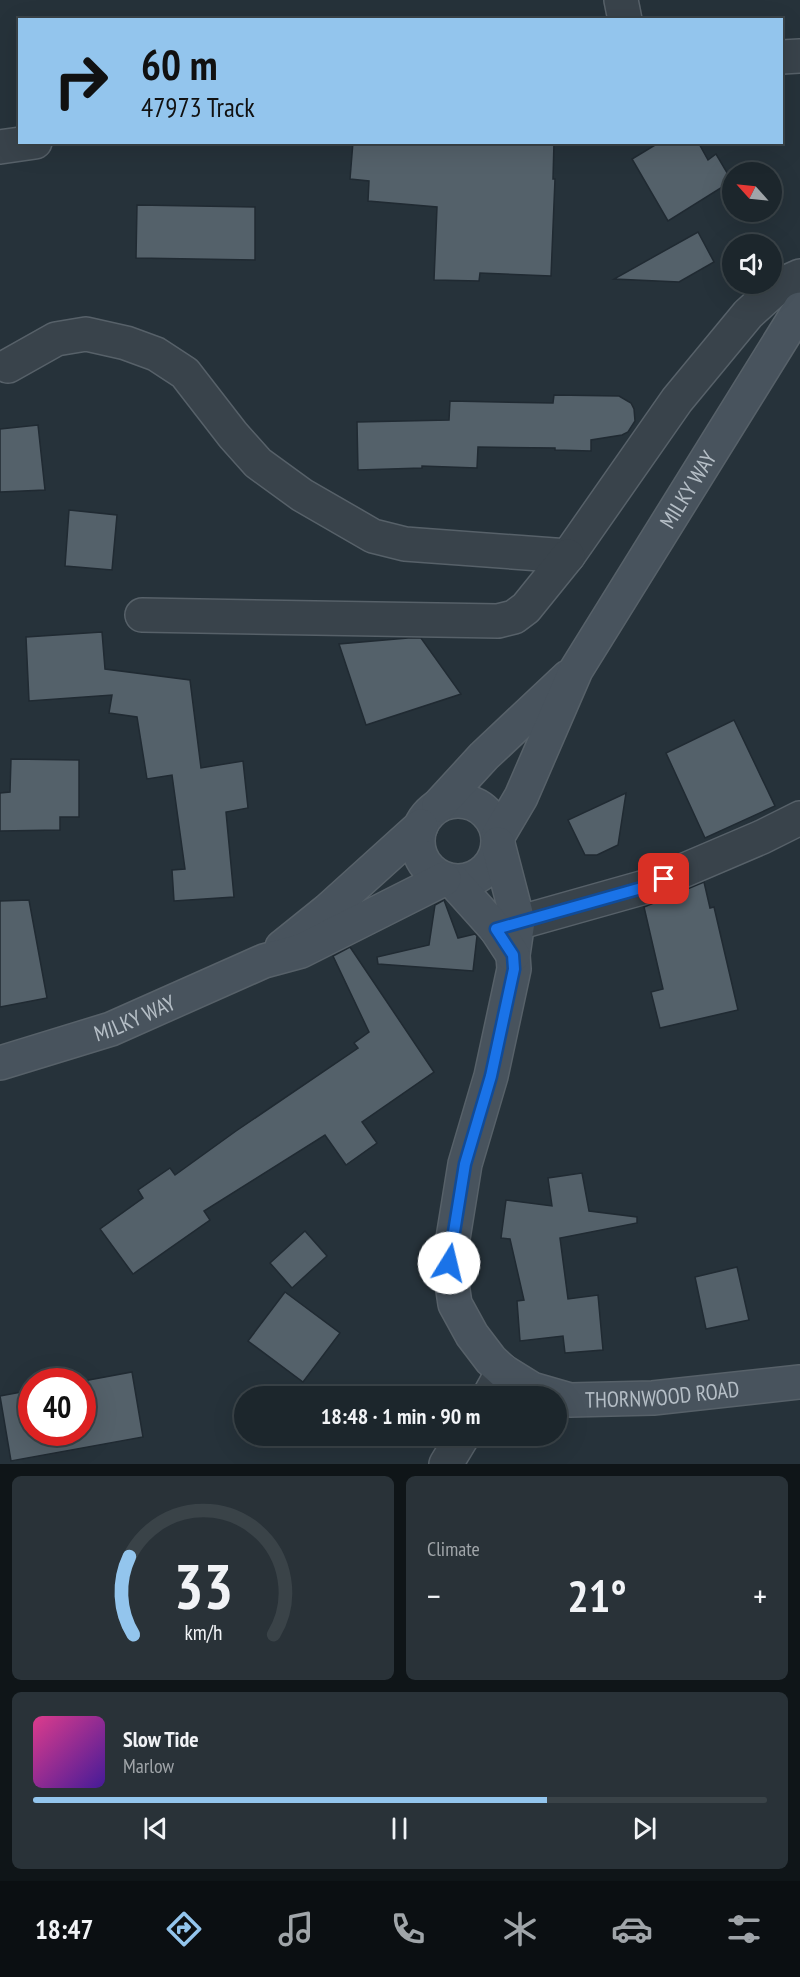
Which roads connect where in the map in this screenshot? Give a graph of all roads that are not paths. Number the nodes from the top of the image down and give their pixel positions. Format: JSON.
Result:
{"nodes":[{"id":1,"x":621,"y":0,"type":"edge"},
{"id":2,"x":625,"y":18,"type":"edge"},
{"id":3,"x":800,"y":56,"type":"edge"},
{"id":4,"x":783,"y":57,"type":"edge"},
{"id":5,"x":21,"y":144,"type":"edge"},
{"id":6,"x":0,"y":147,"type":"edge"},
{"id":7,"x":800,"y":276,"type":"edge"},
{"id":8,"x":800,"y":309,"type":"edge"},
{"id":9,"x":8,"y":366,"type":"dead end"},
{"id":10,"x":568,"y":556,"type":"junction"},
{"id":11,"x":142,"y":615,"type":"dead end"},
{"id":12,"x":576,"y":670,"type":"junction"},
{"id":13,"x":430,"y":815,"type":"junction"},
{"id":14,"x":800,"y":818,"type":"edge"},
{"id":15,"x":498,"y":840,"type":"junction"},
{"id":16,"x":449,"y":880,"type":"junction"},
{"id":17,"x":509,"y":935,"type":"junction"},
{"id":18,"x":264,"y":961,"type":"junction"},
{"id":19,"x":0,"y":1063,"type":"edge"},
{"id":20,"x":800,"y":1382,"type":"edge"},
{"id":21,"x":496,"y":1384,"type":"edge"},
{"id":22,"x":457,"y":1446,"type":"edge"},
{"id":23,"x":446,"y":1464,"type":"edge"}],
"edges":[{"from":1,"to":2,"type":"street"},
{"from":3,"to":4,"type":"street"},
{"from":5,"to":6,"type":"street"},
{"from":7,"to":10,"type":"street"},
{"from":8,"to":12,"type":"street","name":"MILKY WAY"},
{"from":9,"to":10,"type":"street"},
{"from":10,"to":11,"type":"street"},
{"from":12,"to":13,"type":"street","name":"MILKY WAY"},
{"from":12,"to":15,"type":"street","name":"MILKY WAY"},
{"from":13,"to":15,"type":"street"},
{"from":13,"to":16,"type":"street"},
{"from":13,"to":18,"type":"street","name":"MILKY WAY"},
{"from":14,"to":17,"type":"street"},
{"from":15,"to":16,"type":"street"},
{"from":15,"to":17,"type":"street","name":"THORNWOOD ROAD"},
{"from":16,"to":17,"type":"street"},
{"from":16,"to":18,"type":"street","name":"MILKY WAY"},
{"from":17,"to":21,"type":"street","name":"THORNWOOD ROAD"},
{"from":18,"to":19,"type":"street","name":"MILKY WAY"},
{"from":20,"to":21,"type":"street","name":"THORNWOOD ROAD"},
{"from":22,"to":23,"type":"street"}]}
